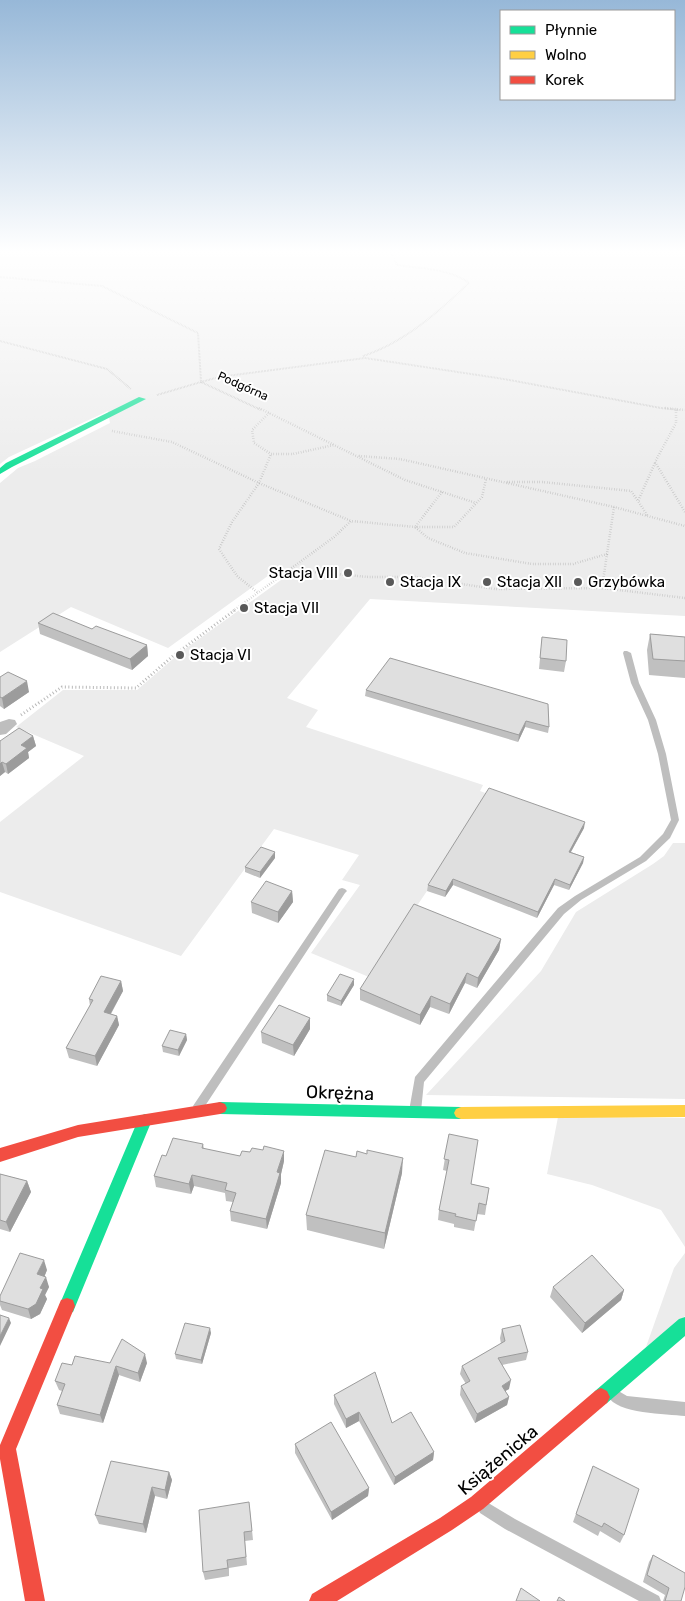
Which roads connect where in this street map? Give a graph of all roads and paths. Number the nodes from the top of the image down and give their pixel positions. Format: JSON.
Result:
{"nodes":[{"id":1,"x":181,"y":325,"type":"edge"},
{"id":2,"x":419,"y":325,"type":"edge"},
{"id":3,"x":0,"y":341,"type":"edge"},
{"id":4,"x":352,"y":359,"type":"junction"},
{"id":5,"x":201,"y":382,"type":"junction"},
{"id":6,"x":142,"y":399,"type":"junction"},
{"id":7,"x":676,"y":410,"type":"junction"},
{"id":8,"x":685,"y":410,"type":"edge"},
{"id":9,"x":269,"y":412,"type":"junction"},
{"id":10,"x":84,"y":426,"type":"junction"},
{"id":11,"x":334,"y":445,"type":"junction"},
{"id":12,"x":271,"y":454,"type":"junction"},
{"id":13,"x":356,"y":456,"type":"junction"},
{"id":14,"x":655,"y":462,"type":"junction"},
{"id":15,"x":0,"y":472,"type":"edge"},
{"id":16,"x":486,"y":479,"type":"junction"},
{"id":17,"x":259,"y":483,"type":"junction"},
{"id":18,"x":504,"y":483,"type":"junction"},
{"id":19,"x":442,"y":492,"type":"junction"},
{"id":20,"x":638,"y":501,"type":"junction"},
{"id":21,"x":476,"y":503,"type":"junction"},
{"id":22,"x":614,"y":507,"type":"junction"},
{"id":23,"x":685,"y":512,"type":"edge"},
{"id":24,"x":647,"y":516,"type":"junction"},
{"id":25,"x":351,"y":521,"type":"junction"},
{"id":26,"x":685,"y":526,"type":"edge"},
{"id":27,"x":415,"y":527,"type":"junction"},
{"id":28,"x":608,"y":554,"type":"junction"},
{"id":29,"x":280,"y":576,"type":"junction"},
{"id":30,"x":602,"y":588,"type":"junction"},
{"id":31,"x":257,"y":592,"type":"junction"},
{"id":32,"x":685,"y":598,"type":"edge"},
{"id":33,"x":627,"y":653,"type":"dead end"},
{"id":34,"x":4,"y":727,"type":"edge"},
{"id":35,"x":342,"y":891,"type":"dead end"},
{"id":36,"x":685,"y":1111,"type":"edge"},
{"id":37,"x":195,"y":1112,"type":"junction"},
{"id":38,"x":415,"y":1113,"type":"junction"},
{"id":39,"x":145,"y":1120,"type":"junction"},
{"id":40,"x":0,"y":1155,"type":"edge"},
{"id":41,"x":685,"y":1325,"type":"edge"},
{"id":42,"x":606,"y":1391,"type":"junction"},
{"id":43,"x":685,"y":1409,"type":"edge"},
{"id":44,"x":477,"y":1503,"type":"junction"},
{"id":45,"x":35,"y":1601,"type":"edge"},
{"id":46,"x":318,"y":1601,"type":"edge"},
{"id":47,"x":654,"y":1601,"type":"edge"}],
"edges":[{"from":1,"to":5,"type":"path"},
{"from":2,"to":4,"type":"path"},
{"from":3,"to":6,"type":"path"},
{"from":4,"to":5,"type":"path"},
{"from":4,"to":7,"type":"path"},
{"from":5,"to":6,"type":"path","name":"Podgórna"},
{"from":5,"to":9,"type":"path","name":"Podgórna"},
{"from":6,"to":10,"type":"street"},
{"from":7,"to":8,"type":"path"},
{"from":7,"to":14,"type":"path"},
{"from":9,"to":11,"type":"path","name":"Podgórna"},
{"from":9,"to":12,"type":"path"},
{"from":10,"to":15,"type":"street"},
{"from":10,"to":17,"type":"path"},
{"from":11,"to":12,"type":"path"},
{"from":11,"to":13,"type":"path","name":"Podgórna"},
{"from":12,"to":17,"type":"path"},
{"from":13,"to":16,"type":"path"},
{"from":13,"to":19,"type":"path","name":"Podgórna"},
{"from":14,"to":20,"type":"path"},
{"from":14,"to":23,"type":"path"},
{"from":16,"to":18,"type":"path"},
{"from":16,"to":21,"type":"path"},
{"from":17,"to":25,"type":"path"},
{"from":17,"to":31,"type":"path"},
{"from":18,"to":20,"type":"path"},
{"from":18,"to":22,"type":"path"},
{"from":19,"to":21,"type":"path","name":"Podgórna"},
{"from":19,"to":27,"type":"path"},
{"from":20,"to":24,"type":"path"},
{"from":21,"to":27,"type":"path"},
{"from":22,"to":24,"type":"path"},
{"from":22,"to":28,"type":"path"},
{"from":24,"to":26,"type":"path"},
{"from":25,"to":27,"type":"path"},
{"from":25,"to":29,"type":"path"},
{"from":27,"to":28,"type":"path"},
{"from":28,"to":30,"type":"path"},
{"from":29,"to":30,"type":"path"},
{"from":29,"to":31,"type":"path"},
{"from":30,"to":32,"type":"path"},
{"from":31,"to":34,"type":"path"},
{"from":33,"to":38,"type":"lane"},
{"from":35,"to":37,"type":"lane"},
{"from":36,"to":38,"type":"street","name":"Okrężna"},
{"from":37,"to":38,"type":"street","name":"Okrężna"},
{"from":37,"to":39,"type":"street","name":"Okrężna"},
{"from":39,"to":40,"type":"street","name":"Okrężna"},
{"from":39,"to":45,"type":"street"},
{"from":41,"to":42,"type":"street","name":"Książenicka"},
{"from":42,"to":43,"type":"lane"},
{"from":42,"to":44,"type":"street","name":"Książenicka"},
{"from":44,"to":46,"type":"street","name":"Książenicka"},
{"from":44,"to":47,"type":"lane"}]}
